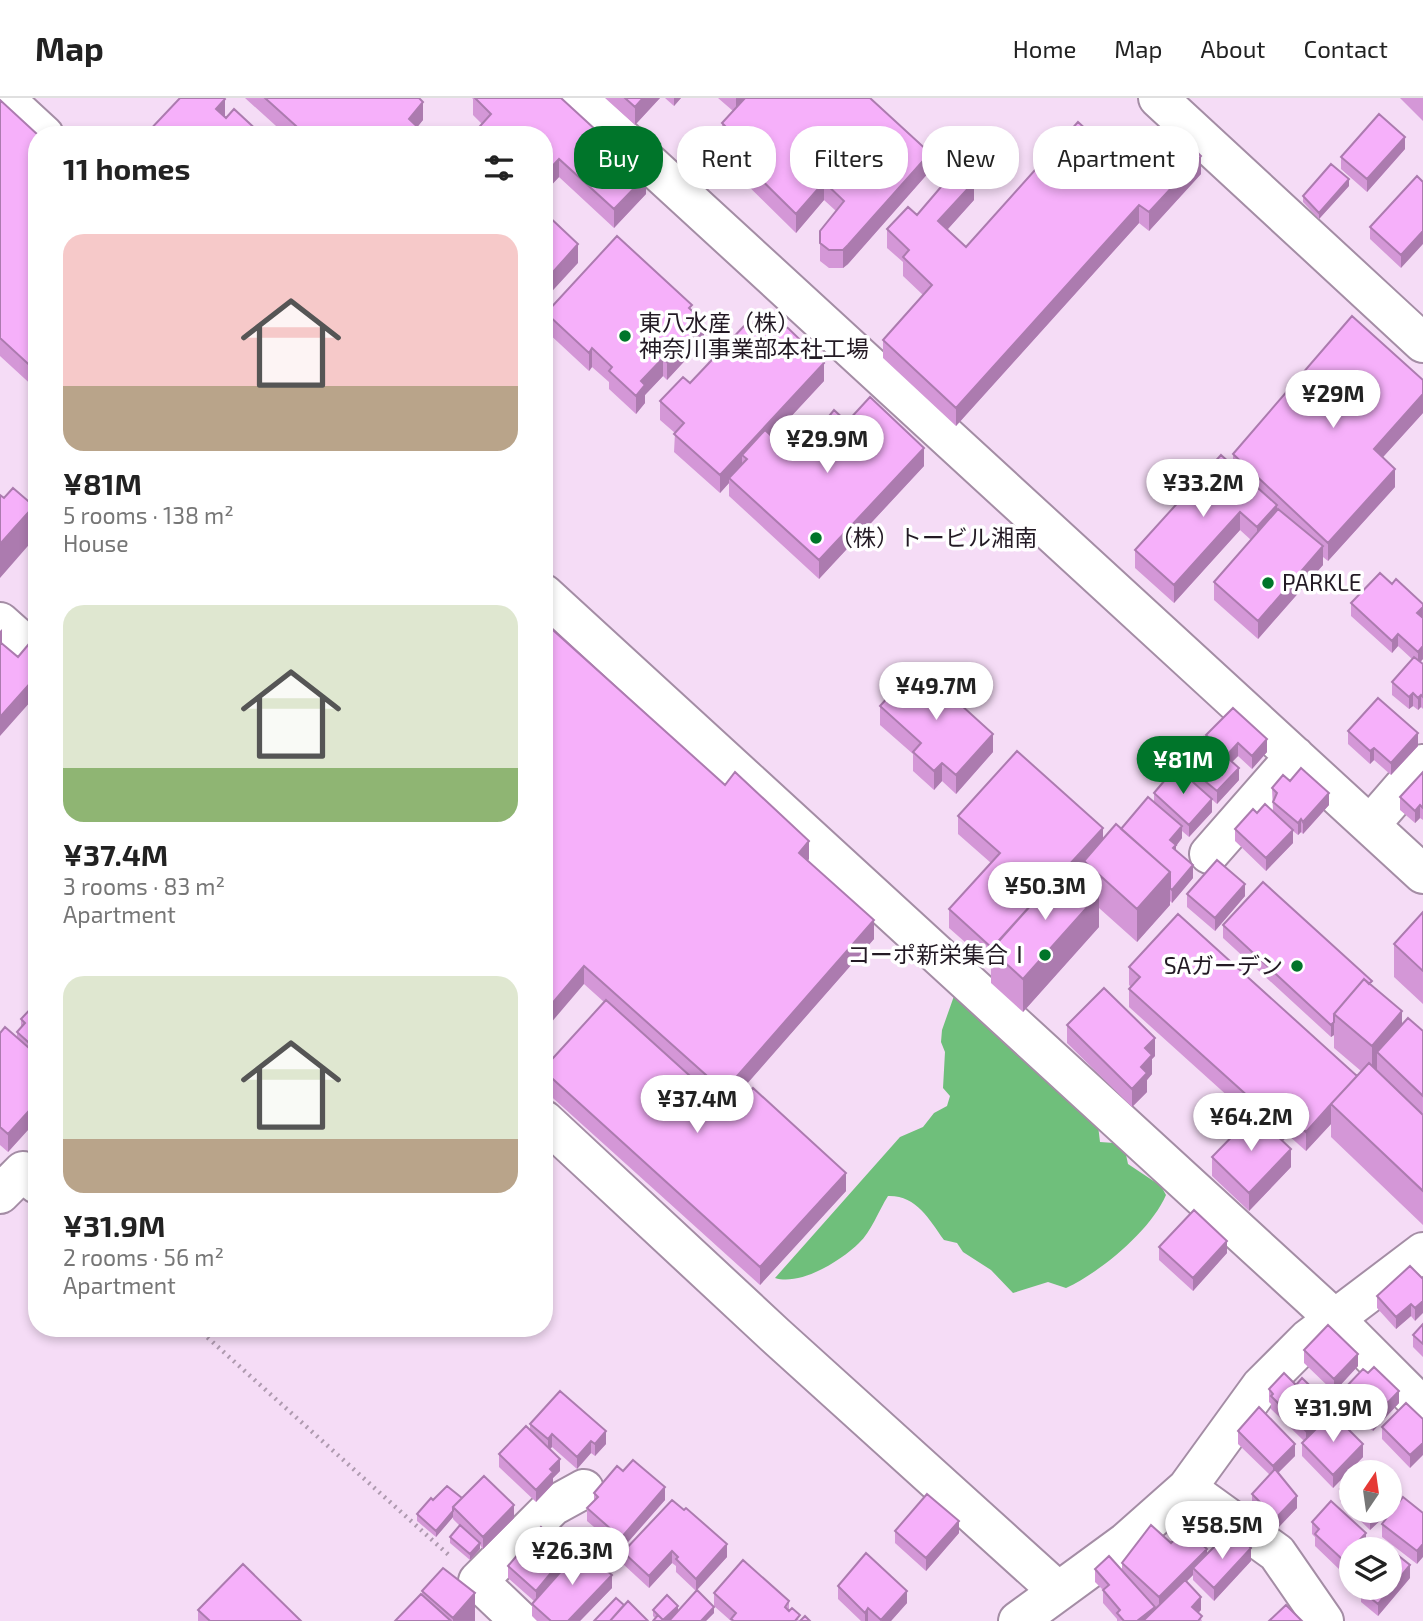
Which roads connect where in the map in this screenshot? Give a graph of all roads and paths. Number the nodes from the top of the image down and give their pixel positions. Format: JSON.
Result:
{"nodes":[{"id":1,"x":4,"y":98,"type":"edge"},
{"id":2,"x":578,"y":98,"type":"edge"},
{"id":3,"x":1158,"y":98,"type":"edge"},
{"id":4,"x":34,"y":126,"type":"edge"},
{"id":5,"x":1423,"y":343,"type":"edge"},
{"id":6,"x":553,"y":602,"type":"edge"},
{"id":7,"x":0,"y":622,"type":"edge"},
{"id":8,"x":28,"y":647,"type":"edge"},
{"id":9,"x":1295,"y":756,"type":"junction"},
{"id":10,"x":1423,"y":764,"type":"edge"},
{"id":11,"x":1370,"y":825,"type":"junction"},
{"id":12,"x":1209,"y":854,"type":"dead end"},
{"id":13,"x":1423,"y":874,"type":"edge"},
{"id":14,"x":553,"y":1128,"type":"edge"},
{"id":15,"x":28,"y":1176,"type":"edge"},
{"id":16,"x":0,"y":1194,"type":"edge"},
{"id":17,"x":1423,"y":1252,"type":"edge"},
{"id":18,"x":1335,"y":1319,"type":"junction"},
{"id":19,"x":207,"y":1337,"type":"edge"},
{"id":20,"x":1423,"y":1406,"type":"edge"},
{"id":21,"x":1188,"y":1488,"type":"junction"},
{"id":22,"x":584,"y":1489,"type":"dead end"},
{"id":23,"x":478,"y":1581,"type":"junction"},
{"id":24,"x":1058,"y":1591,"type":"junction"},
{"id":25,"x":520,"y":1621,"type":"edge"},
{"id":26,"x":1018,"y":1621,"type":"edge"},
{"id":27,"x":1324,"y":1621,"type":"edge"}],
"edges":[{"from":1,"to":4,"type":"street"},
{"from":2,"to":9,"type":"street"},
{"from":3,"to":5,"type":"street"},
{"from":6,"to":18,"type":"street"},
{"from":7,"to":8,"type":"street"},
{"from":9,"to":11,"type":"street"},
{"from":9,"to":12,"type":"street"},
{"from":10,"to":11,"type":"street"},
{"from":11,"to":13,"type":"street"},
{"from":14,"to":24,"type":"street"},
{"from":15,"to":16,"type":"street"},
{"from":17,"to":18,"type":"street"},
{"from":18,"to":20,"type":"street"},
{"from":18,"to":21,"type":"street"},
{"from":19,"to":23,"type":"path"},
{"from":21,"to":24,"type":"street"},
{"from":21,"to":27,"type":"street"},
{"from":22,"to":23,"type":"street"},
{"from":23,"to":25,"type":"street"},
{"from":24,"to":26,"type":"street"}]}
